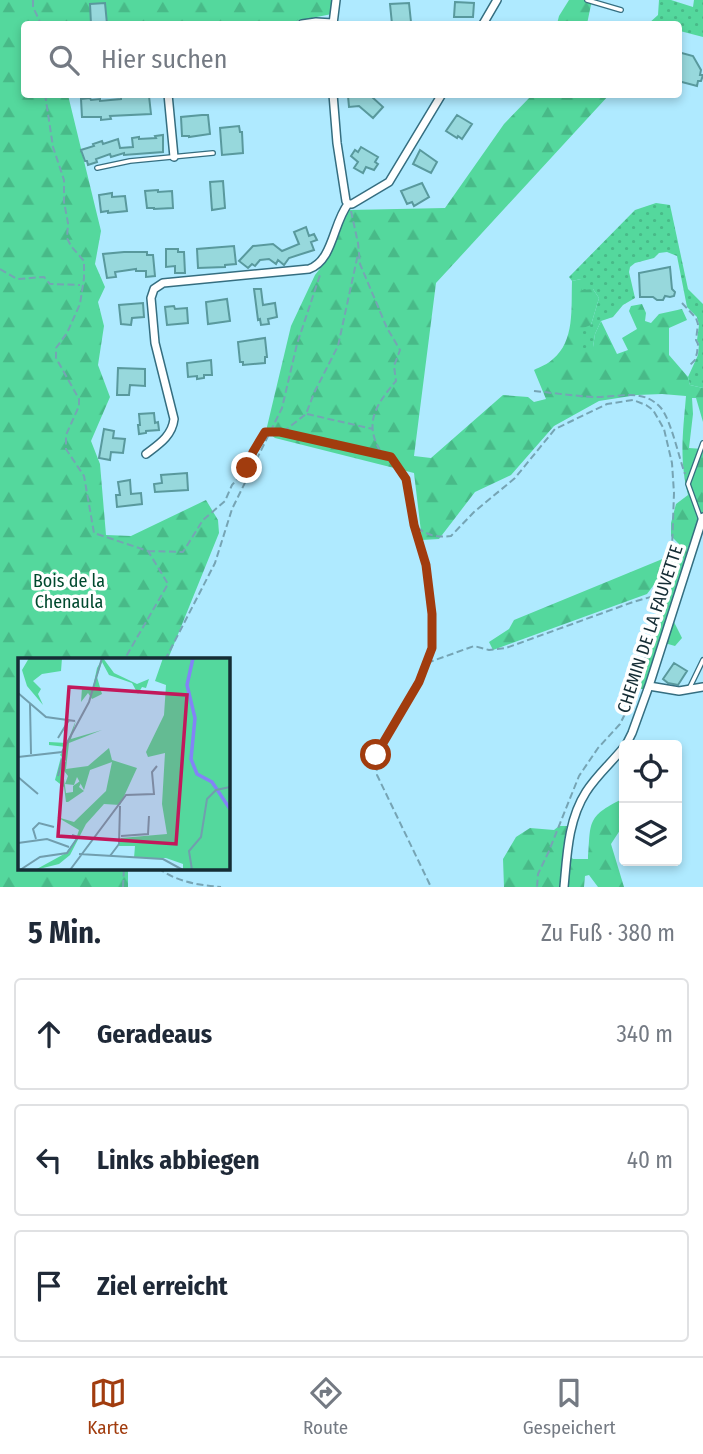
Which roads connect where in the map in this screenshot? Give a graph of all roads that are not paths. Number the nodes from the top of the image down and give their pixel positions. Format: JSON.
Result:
{"nodes":[{"id":1,"x":336,"y":0,"type":"edge"},
{"id":2,"x":497,"y":0,"type":"edge"},
{"id":3,"x":587,"y":0,"type":"edge"},
{"id":4,"x":621,"y":10,"type":"dead end"},
{"id":5,"x":333,"y":21,"type":"edge"},
{"id":6,"x":485,"y":21,"type":"edge"},
{"id":7,"x":168,"y":98,"type":"edge"},
{"id":8,"x":333,"y":98,"type":"edge"},
{"id":9,"x":440,"y":98,"type":"edge"},
{"id":10,"x":213,"y":153,"type":"dead end"},
{"id":11,"x":174,"y":156,"type":"junction"},
{"id":12,"x":97,"y":168,"type":"dead end"},
{"id":13,"x":348,"y":204,"type":"junction"},
{"id":14,"x":703,"y":443,"type":"edge"},
{"id":15,"x":146,"y":454,"type":"dead end"},
{"id":16,"x":702,"y":519,"type":"edge"},
{"id":17,"x":703,"y":660,"type":"edge"},
{"id":18,"x":649,"y":685,"type":"junction"},
{"id":19,"x":703,"y":687,"type":"edge"},
{"id":20,"x":688,"y":691,"type":"junction"},
{"id":21,"x":628,"y":740,"type":"edge"},
{"id":22,"x":619,"y":753,"type":"edge"},
{"id":23,"x":564,"y":887,"type":"edge"}],
"edges":[{"from":1,"to":5,"type":"street"},
{"from":2,"to":6,"type":"street"},
{"from":3,"to":4,"type":"lane"},
{"from":7,"to":11,"type":"street"},
{"from":8,"to":13,"type":"street"},
{"from":9,"to":13,"type":"street"},
{"from":10,"to":11,"type":"lane"},
{"from":11,"to":12,"type":"lane"},
{"from":13,"to":15,"type":"street"},
{"from":14,"to":16,"type":"lane","name":"CHEMIN DE LA FAUVETTE"},
{"from":16,"to":18,"type":"street","name":"CHEMIN DE LA FAUVETTE"},
{"from":17,"to":20,"type":"lane"},
{"from":18,"to":20,"type":"street"},
{"from":18,"to":21,"type":"street","name":"CHEMIN DE LA FAUVETTE"},
{"from":19,"to":20,"type":"street"},
{"from":22,"to":23,"type":"street","name":"CHEMIN DE LA FAUVETTE"}]}
